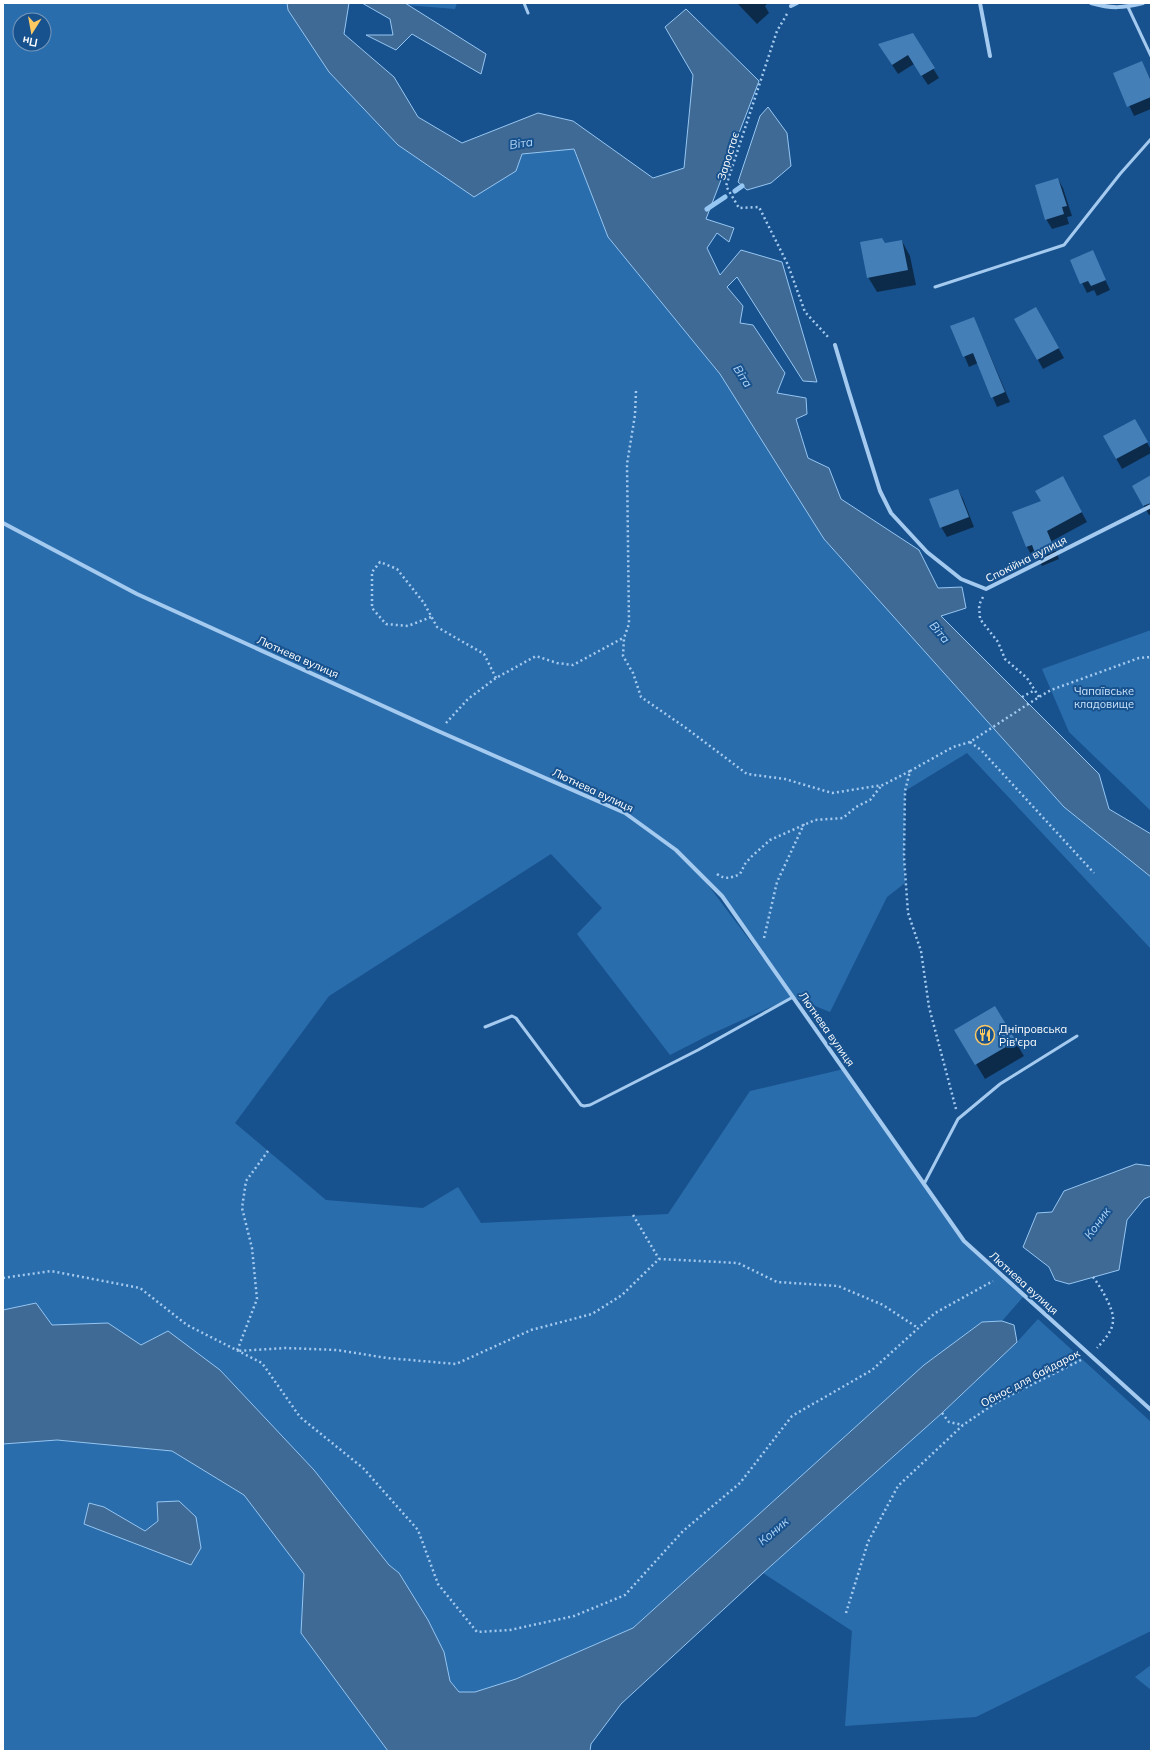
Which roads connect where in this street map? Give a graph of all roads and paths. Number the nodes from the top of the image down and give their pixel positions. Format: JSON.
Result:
{"nodes":[{"id":1,"x":524,"y":3,"type":"edge"},
{"id":2,"x":797,"y":3,"type":"edge"},
{"id":3,"x":980,"y":3,"type":"edge"},
{"id":4,"x":1092,"y":3,"type":"edge"},
{"id":5,"x":1143,"y":3,"type":"edge"},
{"id":6,"x":790,"y":5,"type":"edge"},
{"id":7,"x":1128,"y":7,"type":"junction"},
{"id":8,"x":528,"y":13,"type":"dead end"},
{"id":9,"x":990,"y":56,"type":"dead end"},
{"id":10,"x":1151,"y":56,"type":"edge"},
{"id":11,"x":1151,"y":139,"type":"edge"},
{"id":12,"x":935,"y":287,"type":"dead end"},
{"id":13,"x":835,"y":345,"type":"joint"},
{"id":14,"x":636,"y":391,"type":"dead end"},
{"id":15,"x":1151,"y":506,"type":"edge"},
{"id":16,"x":3,"y":523,"type":"edge"},
{"id":17,"x":986,"y":590,"type":"junction"},
{"id":18,"x":431,"y":617,"type":"junction"},
{"id":19,"x":624,"y":638,"type":"junction"},
{"id":20,"x":1151,"y":657,"type":"edge"},
{"id":21,"x":496,"y":678,"type":"junction"},
{"id":22,"x":1035,"y":690,"type":"junction"},
{"id":23,"x":1022,"y":697,"type":"dead end"},
{"id":24,"x":1039,"y":697,"type":"junction"},
{"id":25,"x":438,"y":731,"type":"junction"},
{"id":26,"x":970,"y":742,"type":"junction"},
{"id":27,"x":910,"y":771,"type":"junction"},
{"id":28,"x":883,"y":785,"type":"junction"},
{"id":29,"x":804,"y":824,"type":"junction"},
{"id":30,"x":1094,"y":873,"type":"dead end"},
{"id":31,"x":701,"y":875,"type":"junction"},
{"id":32,"x":761,"y":952,"type":"junction"},
{"id":33,"x":793,"y":997,"type":"junction"},
{"id":34,"x":485,"y":1027,"type":"dead end"},
{"id":35,"x":1076,"y":1036,"type":"dead end"},
{"id":36,"x":958,"y":1119,"type":"junction"},
{"id":37,"x":268,"y":1151,"type":"dead end"},
{"id":38,"x":924,"y":1184,"type":"junction"},
{"id":39,"x":633,"y":1216,"type":"dead end"},
{"id":40,"x":659,"y":1259,"type":"junction"},
{"id":41,"x":1003,"y":1276,"type":"junction"},
{"id":42,"x":1093,"y":1277,"type":"dead end"},
{"id":43,"x":3,"y":1278,"type":"edge"},
{"id":44,"x":918,"y":1328,"type":"junction"},
{"id":45,"x":237,"y":1351,"type":"junction"},
{"id":46,"x":1090,"y":1355,"type":"junction"},
{"id":47,"x":1151,"y":1410,"type":"edge"},
{"id":48,"x":942,"y":1413,"type":"dead end"},
{"id":49,"x":963,"y":1425,"type":"junction"},
{"id":50,"x":846,"y":1613,"type":"dead end"}],
"edges":[{"from":1,"to":8,"type":"lane"},
{"from":2,"to":6,"type":"street"},
{"from":3,"to":9,"type":"street"},
{"from":4,"to":7,"type":"street"},
{"from":5,"to":7,"type":"street"},
{"from":6,"to":13,"type":"path","name":"Заростає"},
{"from":7,"to":10,"type":"lane"},
{"from":11,"to":12,"type":"lane"},
{"from":13,"to":17,"type":"street","name":"Спокійна вулиця"},
{"from":14,"to":19,"type":"path"},
{"from":15,"to":17,"type":"street","name":"Спокійна вулиця"},
{"from":16,"to":25,"type":"street","name":"Лютнева вулиця"},
{"from":17,"to":22,"type":"path"},
{"from":18,"to":18,"type":"path"},
{"from":18,"to":21,"type":"path"},
{"from":19,"to":21,"type":"path"},
{"from":19,"to":28,"type":"path"},
{"from":20,"to":24,"type":"path"},
{"from":21,"to":25,"type":"path"},
{"from":22,"to":23,"type":"path"},
{"from":22,"to":24,"type":"path"},
{"from":24,"to":26,"type":"path"},
{"from":25,"to":31,"type":"street","name":"Лютнева вулиця"},
{"from":26,"to":27,"type":"path"},
{"from":26,"to":30,"type":"path"},
{"from":27,"to":28,"type":"path"},
{"from":27,"to":36,"type":"path"},
{"from":28,"to":29,"type":"path"},
{"from":29,"to":31,"type":"path"},
{"from":29,"to":32,"type":"path"},
{"from":31,"to":32,"type":"street","name":"Лютнева вулиця"},
{"from":32,"to":33,"type":"street","name":"Лютнева вулиця"},
{"from":33,"to":34,"type":"lane"},
{"from":33,"to":38,"type":"street","name":"Лютнева вулиця"},
{"from":35,"to":36,"type":"lane"},
{"from":36,"to":38,"type":"lane"},
{"from":37,"to":45,"type":"path"},
{"from":38,"to":41,"type":"street","name":"Лютнева вулиця"},
{"from":39,"to":40,"type":"path"},
{"from":40,"to":44,"type":"path"},
{"from":40,"to":45,"type":"path"},
{"from":41,"to":44,"type":"path"},
{"from":41,"to":46,"type":"street","name":"Лютнева вулиця"},
{"from":42,"to":46,"type":"path","name":"Обнос для байдарок"},
{"from":43,"to":45,"type":"path"},
{"from":44,"to":45,"type":"path"},
{"from":46,"to":47,"type":"street","name":"Лютнева вулиця"},
{"from":46,"to":49,"type":"path","name":"Обнос для байдарок"},
{"from":48,"to":49,"type":"path"},
{"from":49,"to":50,"type":"path","name":"Обнос для байдарок"}]}
